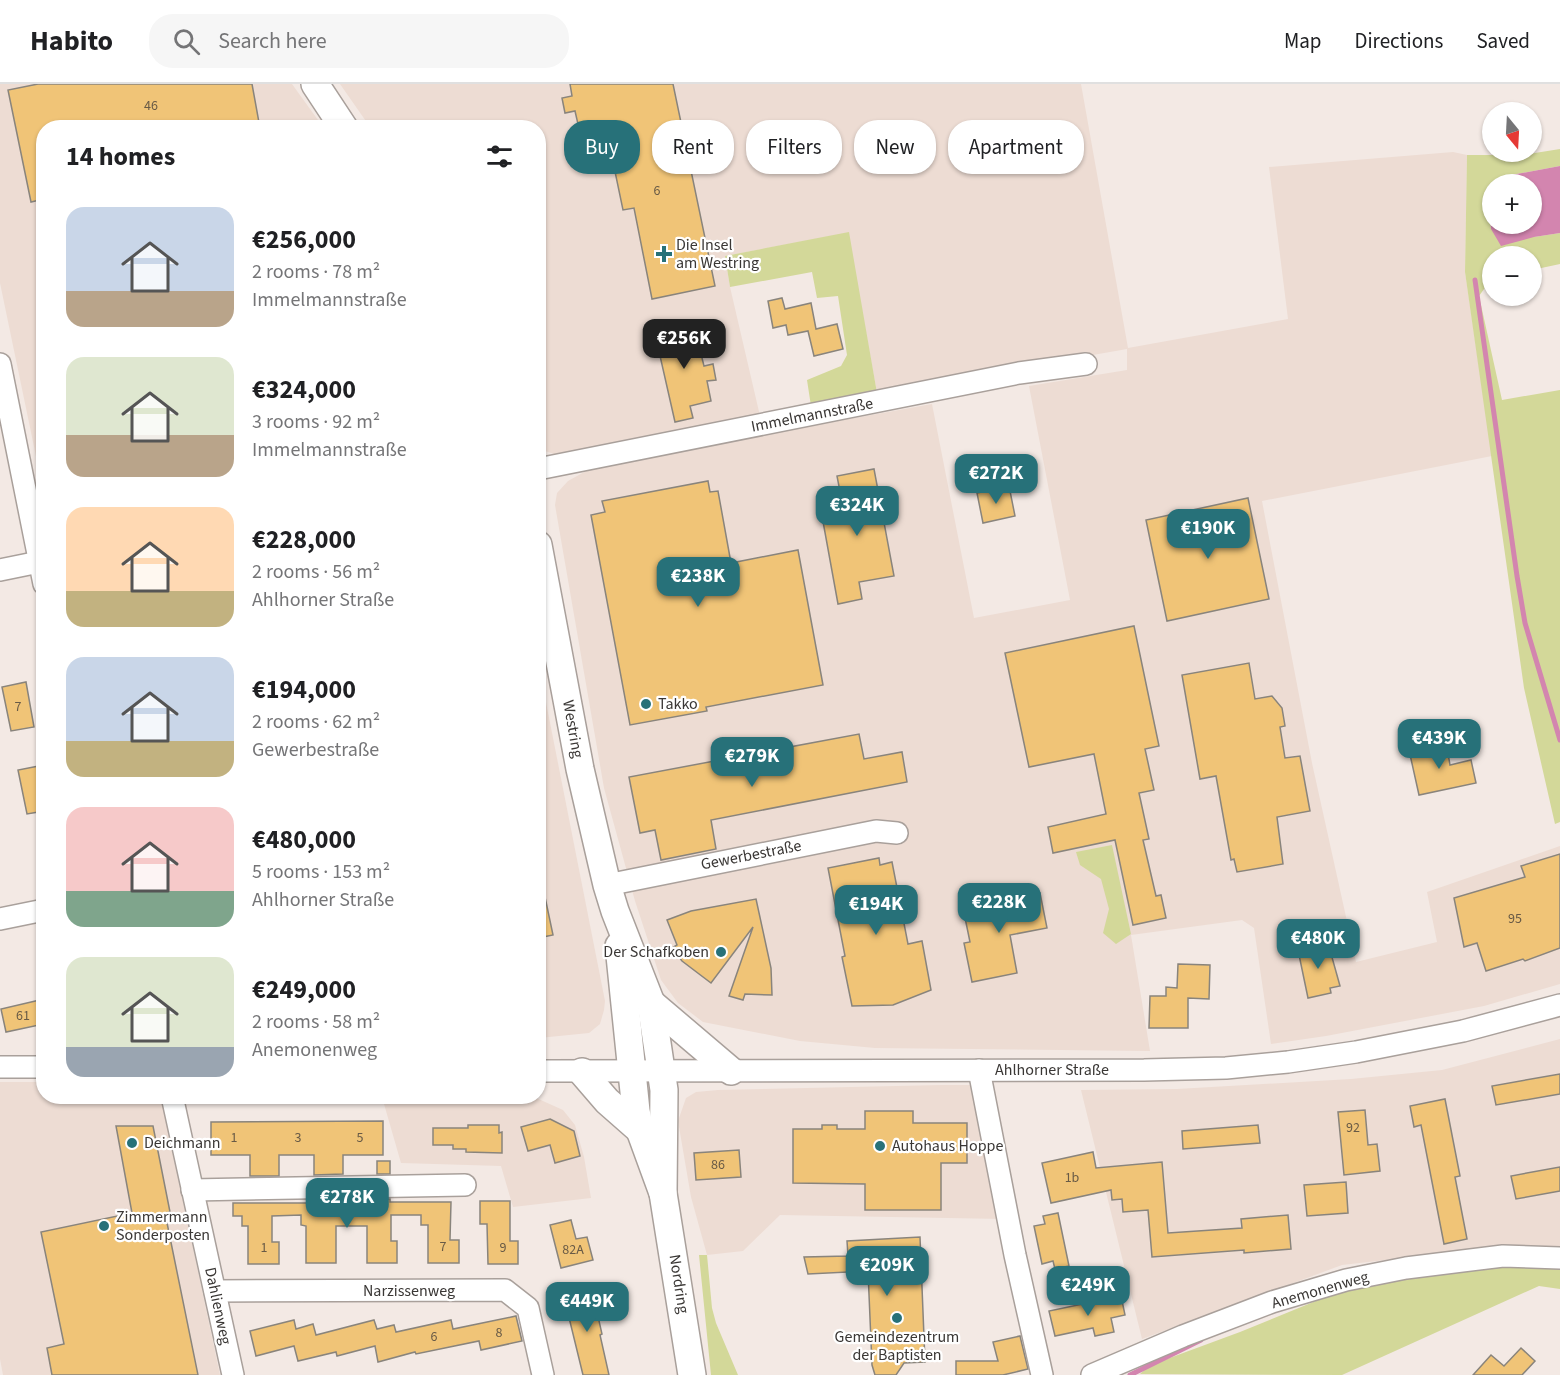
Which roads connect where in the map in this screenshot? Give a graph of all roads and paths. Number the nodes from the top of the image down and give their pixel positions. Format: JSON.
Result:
{"nodes":[{"id":1,"x":315,"y":84,"type":"edge"},
{"id":2,"x":339,"y":120,"type":"edge"},
{"id":3,"x":0,"y":364,"type":"edge"},
{"id":4,"x":1086,"y":364,"type":"dead end"},
{"id":5,"x":546,"y":468,"type":"edge"},
{"id":6,"x":36,"y":537,"type":"edge"},
{"id":7,"x":36,"y":562,"type":"edge"},
{"id":8,"x":0,"y":570,"type":"edge"},
{"id":9,"x":546,"y":588,"type":"edge"},
{"id":10,"x":897,"y":833,"type":"dead end"},
{"id":11,"x":607,"y":885,"type":"junction"},
{"id":12,"x":615,"y":911,"type":"junction"},
{"id":13,"x":36,"y":912,"type":"edge"},
{"id":14,"x":0,"y":919,"type":"edge"},
{"id":15,"x":651,"y":1004,"type":"junction"},
{"id":16,"x":1560,"y":1005,"type":"edge"},
{"id":17,"x":0,"y":1067,"type":"edge"},
{"id":18,"x":36,"y":1067,"type":"edge"},
{"id":19,"x":978,"y":1070,"type":"junction"},
{"id":20,"x":546,"y":1071,"type":"edge"},
{"id":21,"x":731,"y":1071,"type":"junction"},
{"id":22,"x":582,"y":1072,"type":"junction"},
{"id":23,"x":633,"y":1072,"type":"junction"},
{"id":24,"x":661,"y":1072,"type":"junction"},
{"id":25,"x":174,"y":1104,"type":"edge"},
{"id":26,"x":640,"y":1130,"type":"junction"},
{"id":27,"x":465,"y":1185,"type":"dead end"},
{"id":28,"x":192,"y":1190,"type":"junction"},
{"id":29,"x":663,"y":1193,"type":"junction"},
{"id":30,"x":1560,"y":1258,"type":"edge"},
{"id":31,"x":215,"y":1291,"type":"junction"},
{"id":32,"x":233,"y":1375,"type":"edge"},
{"id":33,"x":543,"y":1375,"type":"edge"},
{"id":34,"x":692,"y":1375,"type":"edge"},
{"id":35,"x":1042,"y":1375,"type":"edge"},
{"id":36,"x":1092,"y":1375,"type":"edge"}],
"edges":[{"from":1,"to":2,"type":"main road"},
{"from":3,"to":6,"type":"street"},
{"from":4,"to":5,"type":"street","name":"Immelmannstraße"},
{"from":7,"to":8,"type":"street"},
{"from":9,"to":11,"type":"main road","name":"Westring"},
{"from":10,"to":11,"type":"street","name":"Gewerbestraße"},
{"from":11,"to":12,"type":"main road","name":"Westring"},
{"from":12,"to":15,"type":"main road","name":"Westring"},
{"from":12,"to":23,"type":"main road","name":"Westring"},
{"from":13,"to":14,"type":"street"},
{"from":15,"to":21,"type":"main road"},
{"from":15,"to":24,"type":"main road","name":"Westring"},
{"from":16,"to":19,"type":"street","name":"Ahlhorner Straße"},
{"from":17,"to":18,"type":"street"},
{"from":19,"to":21,"type":"street","name":"Ahlhorner Straße"},
{"from":19,"to":35,"type":"street"},
{"from":20,"to":22,"type":"street","name":"Ahlhorner Straße"},
{"from":21,"to":24,"type":"street","name":"Ahlhorner Straße"},
{"from":22,"to":23,"type":"street","name":"Ahlhorner Straße"},
{"from":22,"to":26,"type":"main road"},
{"from":23,"to":24,"type":"street","name":"Ahlhorner Straße"},
{"from":23,"to":26,"type":"main road","name":"Nordring"},
{"from":24,"to":29,"type":"main road","name":"Nordring"},
{"from":25,"to":28,"type":"street","name":"Dahlienweg"},
{"from":26,"to":29,"type":"main road","name":"Nordring"},
{"from":27,"to":28,"type":"street"},
{"from":28,"to":31,"type":"street","name":"Dahlienweg"},
{"from":29,"to":34,"type":"main road","name":"Nordring"},
{"from":30,"to":36,"type":"street","name":"Anemonenweg"},
{"from":31,"to":32,"type":"street","name":"Dahlienweg"},
{"from":31,"to":33,"type":"street","name":"Narzissenweg"}]}
